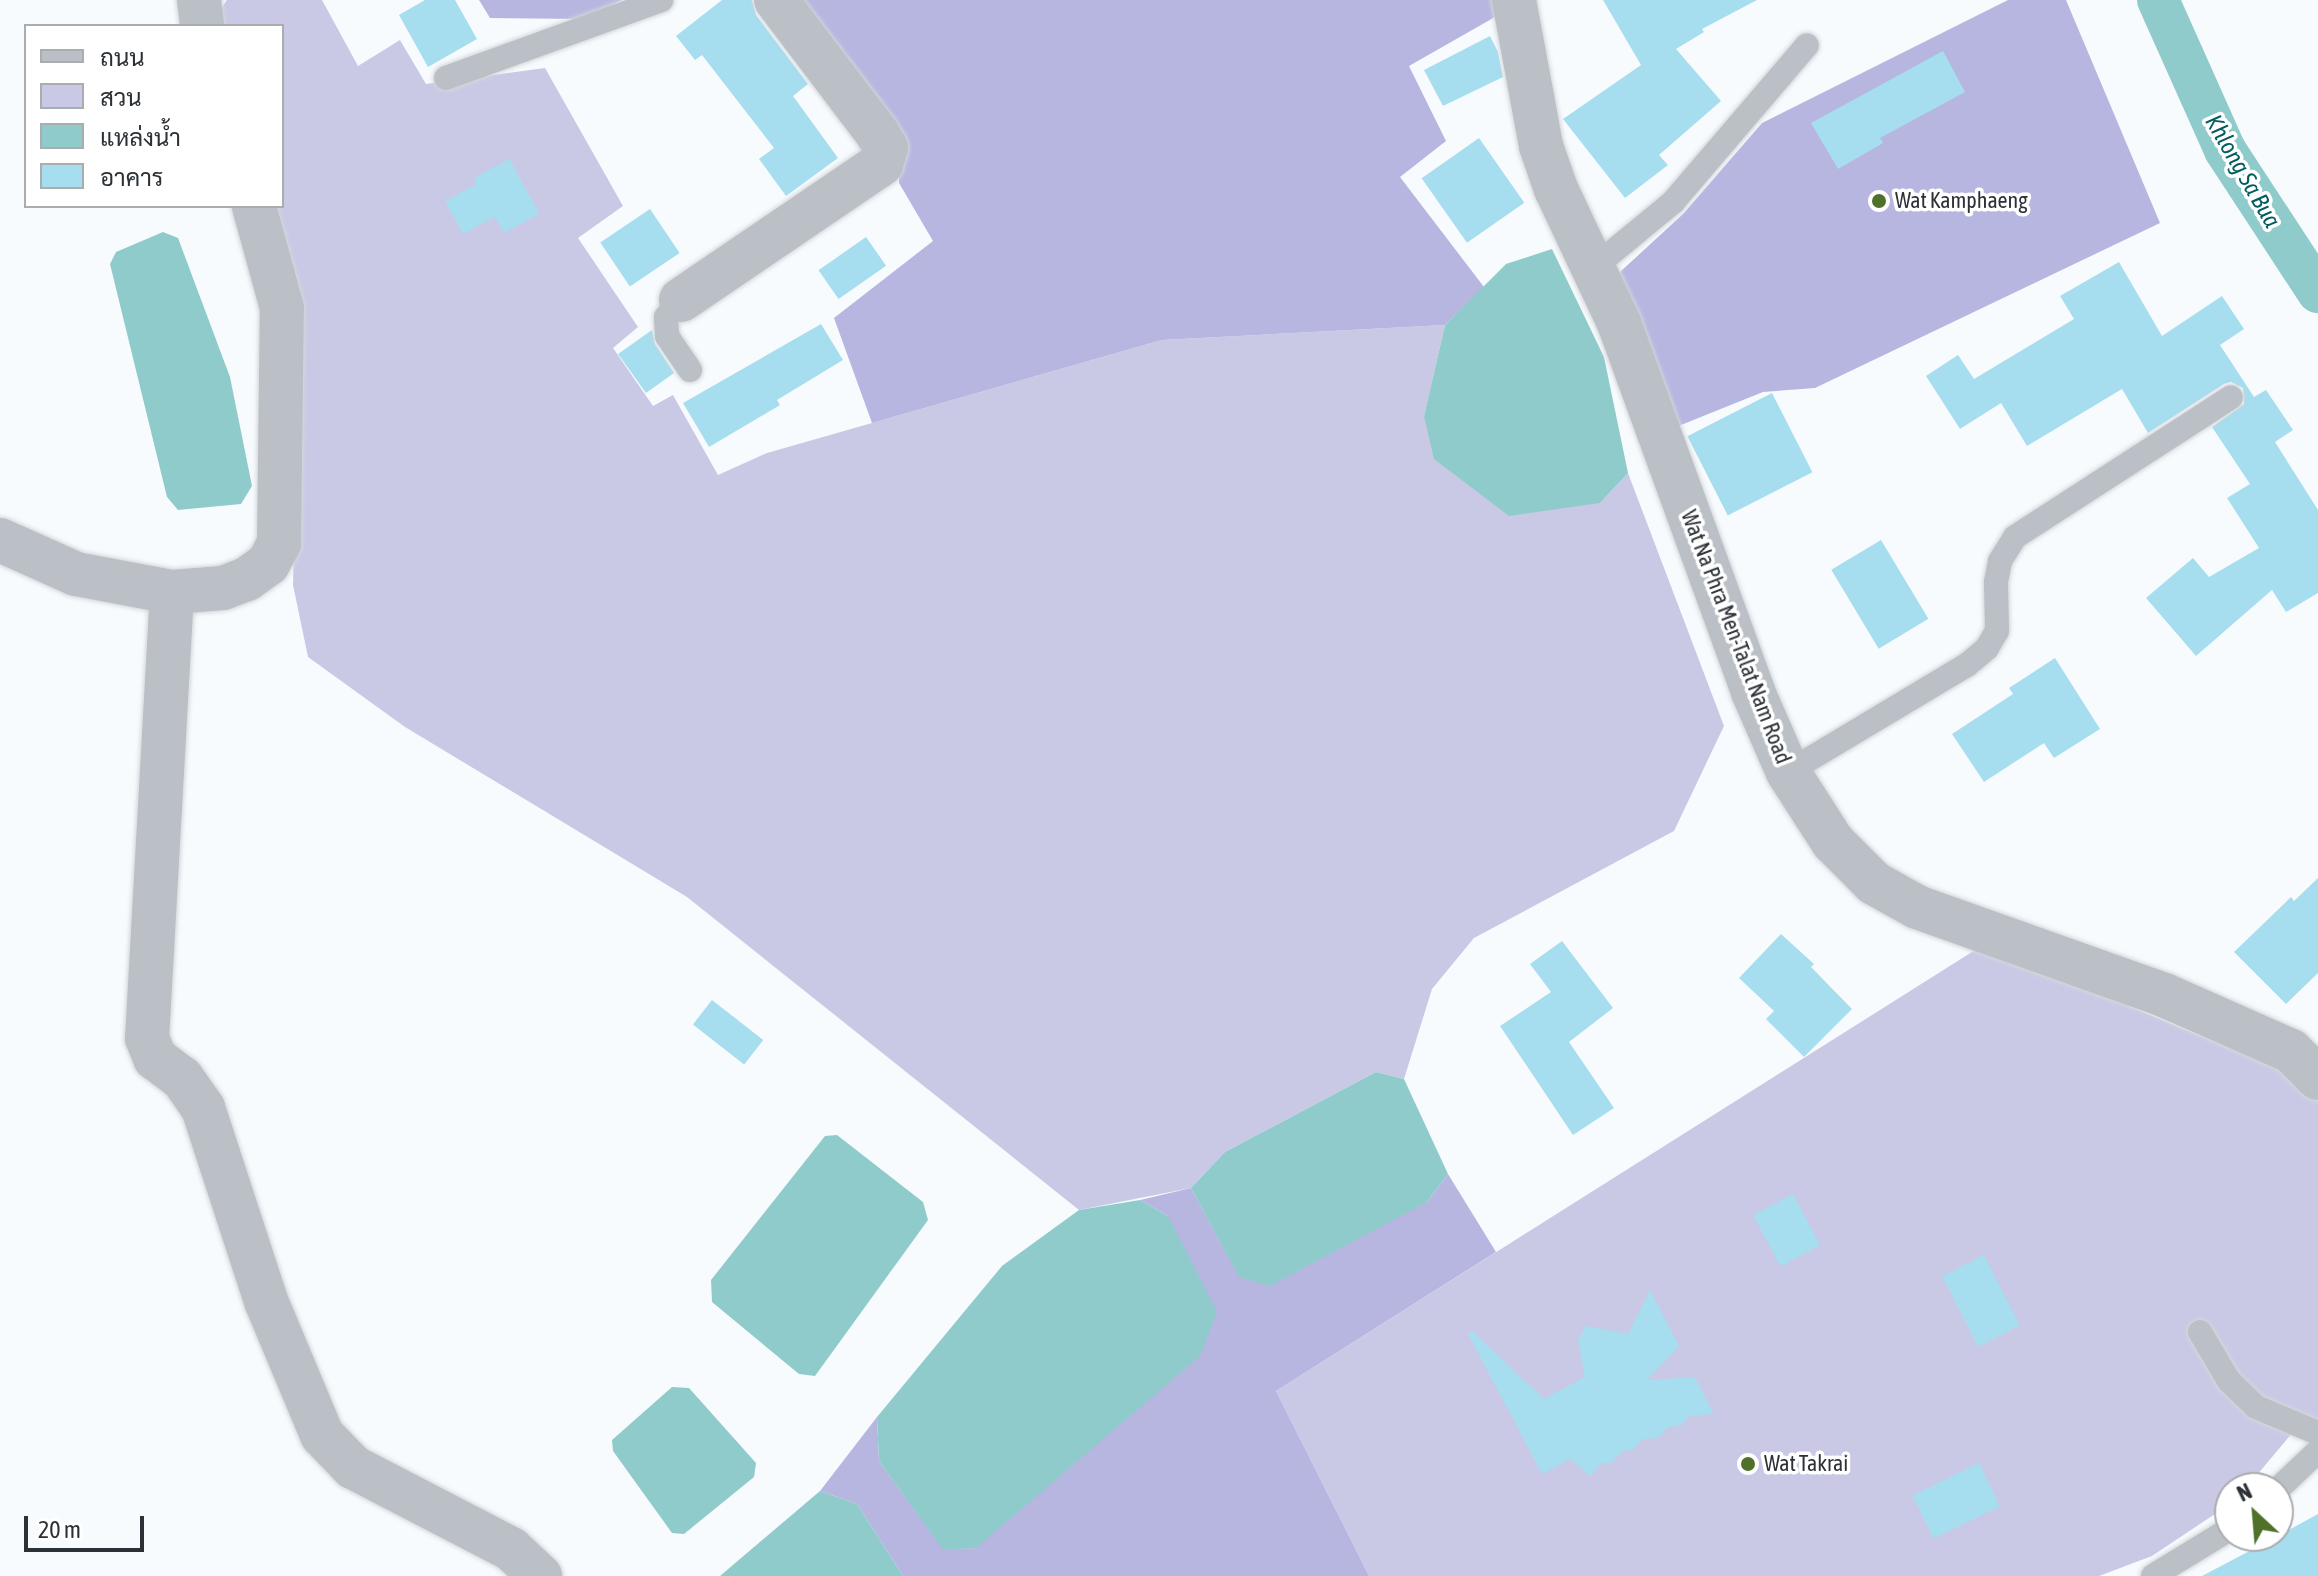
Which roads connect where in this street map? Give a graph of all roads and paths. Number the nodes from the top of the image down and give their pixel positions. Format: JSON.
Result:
{"nodes":[{"id":1,"x":199,"y":0,"type":"edge"},
{"id":2,"x":661,"y":0,"type":"edge"},
{"id":3,"x":776,"y":0,"type":"edge"},
{"id":4,"x":1514,"y":0,"type":"edge"},
{"id":5,"x":202,"y":24,"type":"edge"},
{"id":6,"x":1807,"y":45,"type":"dead end"},
{"id":7,"x":446,"y":78,"type":"dead end"},
{"id":8,"x":255,"y":208,"type":"edge"},
{"id":9,"x":1593,"y":268,"type":"junction"},
{"id":10,"x":681,"y":300,"type":"joint"},
{"id":11,"x":690,"y":370,"type":"dead end"},
{"id":12,"x":2231,"y":397,"type":"dead end"},
{"id":13,"x":0,"y":540,"type":"edge"},
{"id":14,"x":172,"y":592,"type":"junction"},
{"id":15,"x":1788,"y":772,"type":"junction"},
{"id":16,"x":2317,"y":1072,"type":"edge"},
{"id":17,"x":2200,"y":1332,"type":"dead end"},
{"id":18,"x":2318,"y":1433,"type":"edge"},
{"id":19,"x":2318,"y":1451,"type":"edge"},
{"id":20,"x":2294,"y":1474,"type":"edge"},
{"id":21,"x":2214,"y":1539,"type":"edge"},
{"id":22,"x":540,"y":1576,"type":"edge"},
{"id":23,"x":2153,"y":1576,"type":"edge"}],
"edges":[{"from":1,"to":5,"type":"street"},
{"from":2,"to":7,"type":"lane"},
{"from":3,"to":10,"type":"street"},
{"from":4,"to":9,"type":"street","name":"Wat Na Phra Men-Talat Nam Road"},
{"from":6,"to":9,"type":"lane"},
{"from":8,"to":14,"type":"street"},
{"from":9,"to":15,"type":"street","name":"Wat Na Phra Men-Talat Nam Road"},
{"from":10,"to":11,"type":"lane"},
{"from":12,"to":15,"type":"lane"},
{"from":13,"to":14,"type":"street"},
{"from":14,"to":22,"type":"street"},
{"from":15,"to":16,"type":"street","name":"Wat Na Phra Men-Talat Nam Road"},
{"from":17,"to":18,"type":"lane"},
{"from":19,"to":20,"type":"lane"},
{"from":21,"to":23,"type":"lane"}]}
